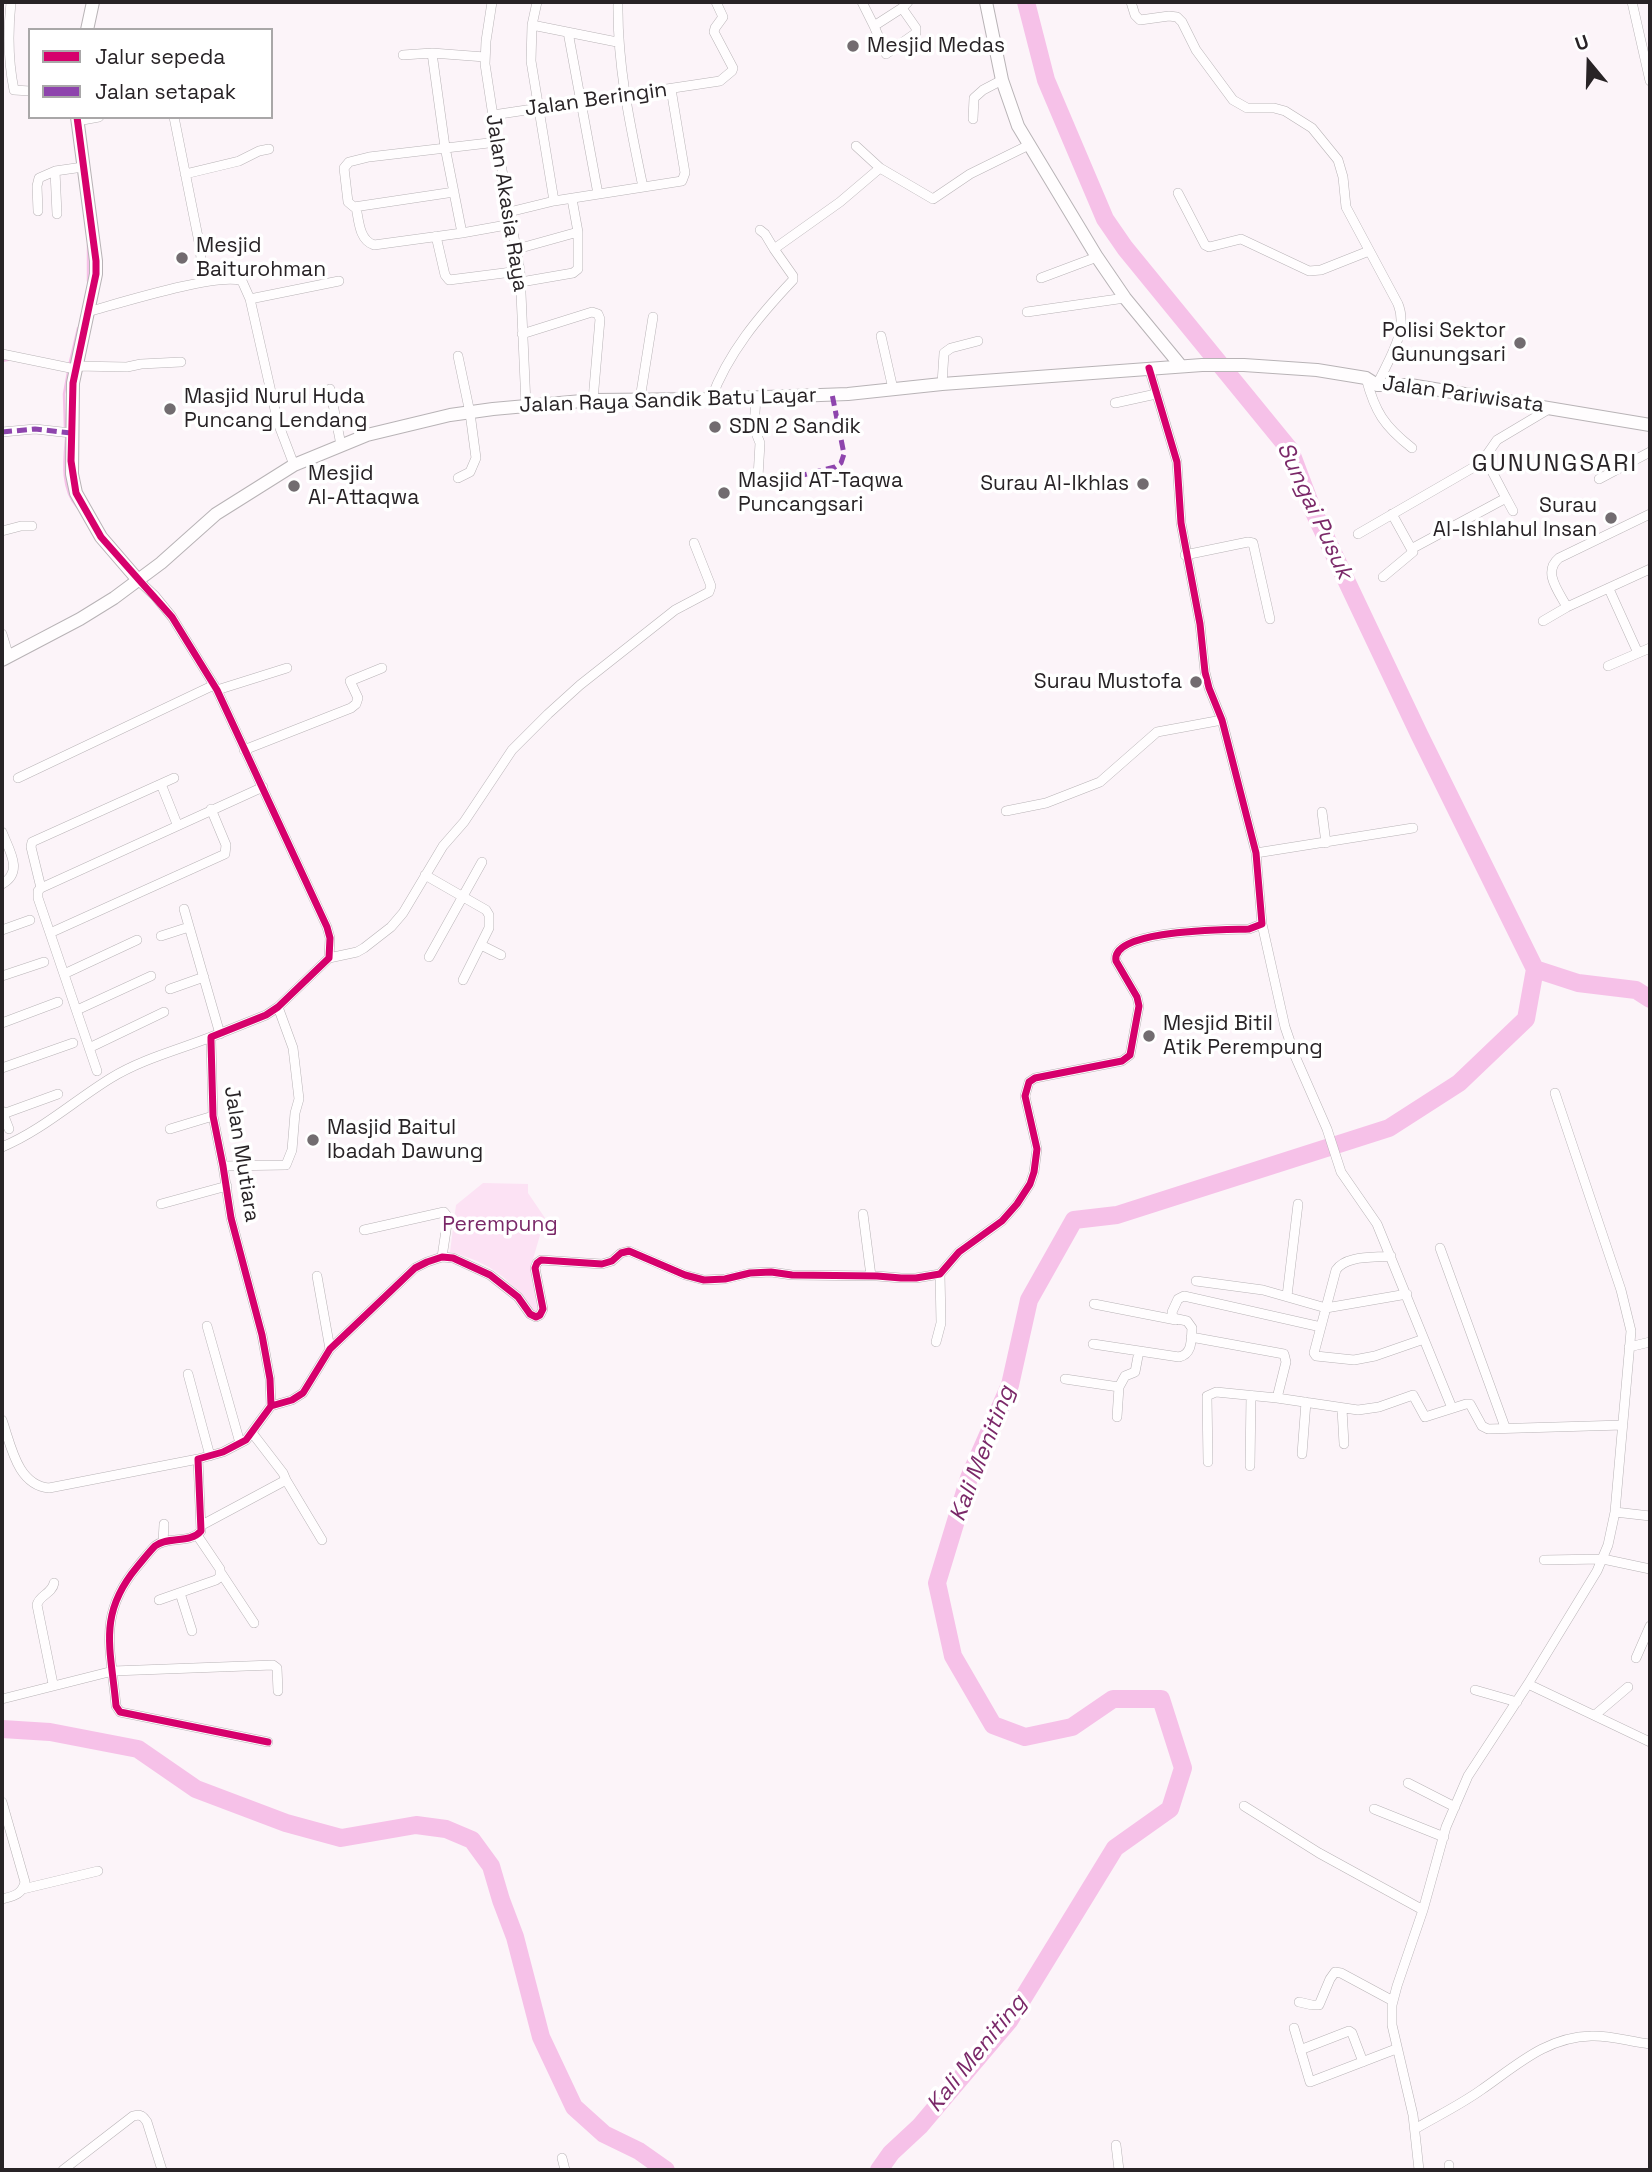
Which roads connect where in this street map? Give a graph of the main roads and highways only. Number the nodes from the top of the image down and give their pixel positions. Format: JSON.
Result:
{"nodes":[{"id":1,"x":93,"y":2,"type":"edge"},
{"id":2,"x":986,"y":2,"type":"edge"},
{"id":3,"x":87,"y":28,"type":"edge"},
{"id":4,"x":77,"y":119,"type":"edge"},
{"id":5,"x":1192,"y":366,"type":"junction"},
{"id":6,"x":1650,"y":425,"type":"edge"},
{"id":7,"x":138,"y":580,"type":"junction"},
{"id":8,"x":5,"y":659,"type":"edge"}],
"edges":[{"from":1,"to":3,"type":"main road"},
{"from":2,"to":5,"type":"main road"},
{"from":4,"to":7,"type":"main road"},
{"from":5,"to":6,"type":"main road","name":"Jalan Pariwisata"},
{"from":5,"to":7,"type":"main road","name":"Jalan Raya Sandik Batu Layar"},
{"from":7,"to":8,"type":"main road","name":"Jalan Raya Sandik Batu Layar"}]}
